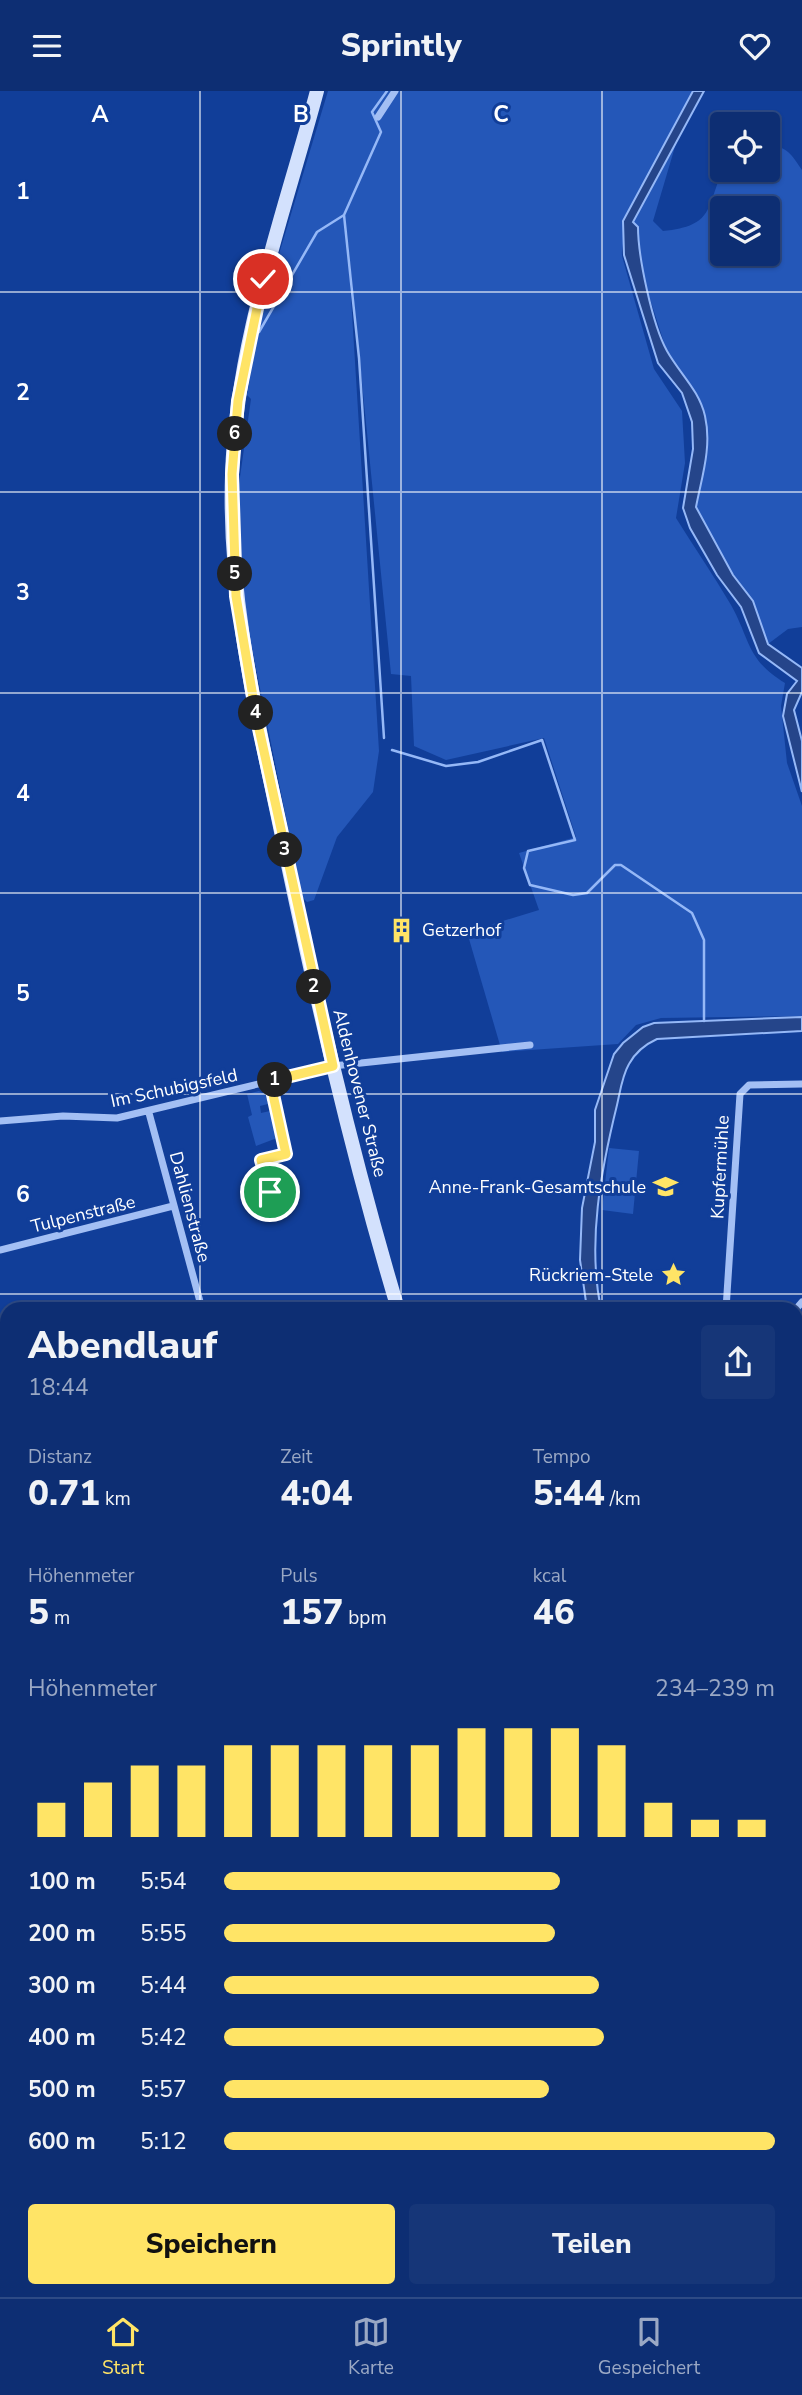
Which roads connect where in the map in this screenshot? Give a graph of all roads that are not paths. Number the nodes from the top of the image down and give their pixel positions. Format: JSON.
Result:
{"nodes":[{"id":1,"x":317,"y":91,"type":"edge"},
{"id":2,"x":395,"y":91,"type":"edge"},
{"id":3,"x":378,"y":117,"type":"dead end"},
{"id":4,"x":530,"y":1045,"type":"dead end"},
{"id":5,"x":333,"y":1066,"type":"junction"},
{"id":6,"x":270,"y":1081,"type":"junction"},
{"id":7,"x":802,"y":1084,"type":"edge"},
{"id":8,"x":149,"y":1112,"type":"junction"},
{"id":9,"x":0,"y":1121,"type":"edge"},
{"id":10,"x":270,"y":1192,"type":"dead end"},
{"id":11,"x":173,"y":1206,"type":"junction"},
{"id":12,"x":0,"y":1250,"type":"edge"},
{"id":13,"x":200,"y":1302,"type":"edge"},
{"id":14,"x":396,"y":1302,"type":"edge"},
{"id":15,"x":726,"y":1302,"type":"edge"}],
"edges":[{"from":1,"to":5,"type":"main road","name":"Aldenhovener Straße"},
{"from":2,"to":3,"type":"street"},
{"from":4,"to":5,"type":"street","name":"Im Schubigsfeld"},
{"from":5,"to":6,"type":"street","name":"Im Schubigsfeld"},
{"from":5,"to":14,"type":"main road","name":"Aldenhovener Straße"},
{"from":6,"to":8,"type":"street","name":"Im Schubigsfeld"},
{"from":6,"to":10,"type":"street"},
{"from":7,"to":15,"type":"street","name":"Kupfermühle"},
{"from":8,"to":9,"type":"street","name":"Im Schubigsfeld"},
{"from":8,"to":11,"type":"street","name":"Dahlienstraße"},
{"from":11,"to":12,"type":"street","name":"Tulpenstraße"},
{"from":11,"to":13,"type":"street","name":"Dahlienstraße"}]}
